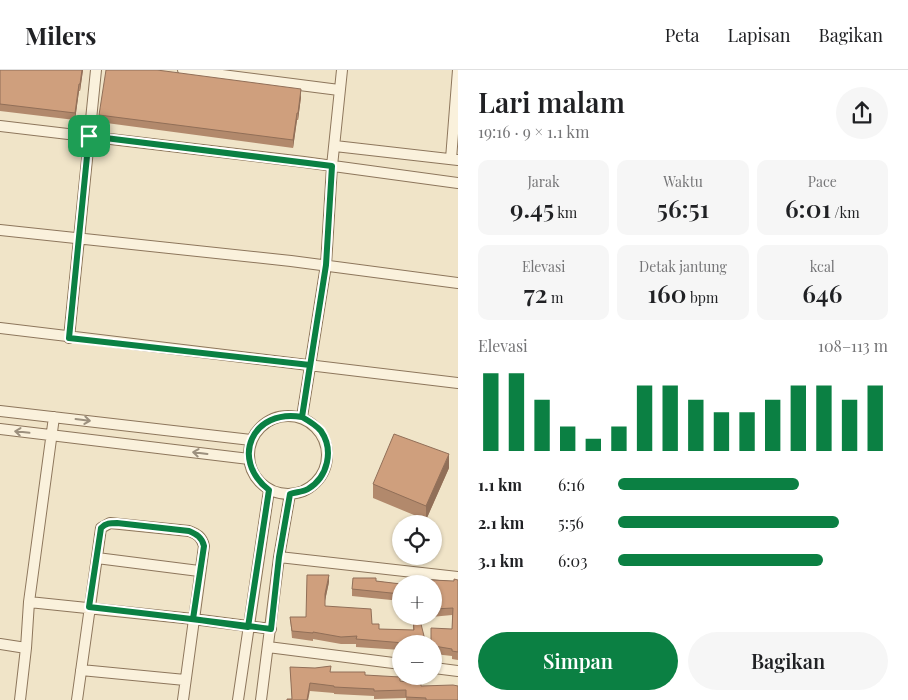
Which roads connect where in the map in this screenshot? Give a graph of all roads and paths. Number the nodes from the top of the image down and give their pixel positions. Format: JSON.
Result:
{"nodes":[{"id":1,"x":96,"y":70,"type":"edge"},
{"id":2,"x":183,"y":70,"type":"edge"},
{"id":3,"x":342,"y":70,"type":"edge"},
{"id":4,"x":458,"y":70,"type":"edge"},
{"id":5,"x":339,"y":90,"type":"junction"},
{"id":6,"x":0,"y":126,"type":"edge"},
{"id":7,"x":89,"y":136,"type":"junction"},
{"id":8,"x":335,"y":146,"type":"junction"},
{"id":9,"x":455,"y":159,"type":"edge"},
{"id":10,"x":332,"y":166,"type":"junction"},
{"id":11,"x":458,"y":183,"type":"edge"},
{"id":12,"x":0,"y":230,"type":"edge"},
{"id":13,"x":79,"y":237,"type":"junction"},
{"id":14,"x":326,"y":265,"type":"junction"},
{"id":15,"x":458,"y":283,"type":"edge"},
{"id":16,"x":0,"y":328,"type":"edge"},
{"id":17,"x":69,"y":338,"type":"junction"},
{"id":18,"x":310,"y":365,"type":"junction"},
{"id":19,"x":458,"y":383,"type":"edge"},
{"id":20,"x":0,"y":410,"type":"edge"},
{"id":21,"x":54,"y":417,"type":"junction"},
{"id":22,"x":302,"y":417,"type":"junction"},
{"id":23,"x":0,"y":429,"type":"edge"},
{"id":24,"x":52,"y":435,"type":"junction"},
{"id":25,"x":251,"y":440,"type":"junction"},
{"id":26,"x":249,"y":459,"type":"junction"},
{"id":27,"x":269,"y":490,"type":"junction"},
{"id":28,"x":290,"y":494,"type":"junction"},
{"id":29,"x":279,"y":557,"type":"junction"},
{"id":30,"x":97,"y":558,"type":"junction"},
{"id":31,"x":199,"y":571,"type":"junction"},
{"id":32,"x":458,"y":577,"type":"edge"},
{"id":33,"x":29,"y":602,"type":"junction"},
{"id":34,"x":89,"y":607,"type":"junction"},
{"id":35,"x":193,"y":619,"type":"junction"},
{"id":36,"x":248,"y":627,"type":"junction"},
{"id":37,"x":271,"y":629,"type":"junction"},
{"id":38,"x":0,"y":644,"type":"edge"},
{"id":39,"x":268,"y":647,"type":"junction"},
{"id":40,"x":26,"y":648,"type":"junction"},
{"id":41,"x":392,"y":663,"type":"edge"},
{"id":42,"x":442,"y":669,"type":"edge"},
{"id":43,"x":81,"y":670,"type":"junction"},
{"id":44,"x":458,"y":671,"type":"edge"},
{"id":45,"x":185,"y":680,"type":"junction"},
{"id":46,"x":20,"y":700,"type":"edge"},
{"id":47,"x":77,"y":700,"type":"edge"},
{"id":48,"x":183,"y":700,"type":"edge"},
{"id":49,"x":238,"y":700,"type":"edge"},
{"id":50,"x":260,"y":700,"type":"edge"}],
"edges":[{"from":1,"to":7,"type":"street"},
{"from":2,"to":5,"type":"street"},
{"from":3,"to":5,"type":"street"},
{"from":4,"to":9,"type":"street"},
{"from":5,"to":8,"type":"street"},
{"from":6,"to":7,"type":"street"},
{"from":7,"to":10,"type":"street"},
{"from":7,"to":13,"type":"street"},
{"from":8,"to":9,"type":"street"},
{"from":8,"to":10,"type":"street"},
{"from":10,"to":11,"type":"street"},
{"from":10,"to":14,"type":"street"},
{"from":12,"to":13,"type":"street"},
{"from":13,"to":14,"type":"street"},
{"from":13,"to":17,"type":"street"},
{"from":14,"to":15,"type":"street"},
{"from":14,"to":18,"type":"street"},
{"from":16,"to":17,"type":"street"},
{"from":17,"to":18,"type":"street"},
{"from":18,"to":19,"type":"street"},
{"from":18,"to":22,"type":"street"},
{"from":20,"to":21,"type":"street"},
{"from":21,"to":24,"type":"street"},
{"from":21,"to":25,"type":"street","one_way":true},
{"from":22,"to":25,"type":"street"},
{"from":22,"to":28,"type":"street"},
{"from":24,"to":23,"type":"street","one_way":true},
{"from":26,"to":24,"type":"street","one_way":true},
{"from":24,"to":33,"type":"street"},
{"from":25,"to":26,"type":"street"},
{"from":26,"to":27,"type":"street"},
{"from":27,"to":28,"type":"street"},
{"from":27,"to":36,"type":"street"},
{"from":28,"to":29,"type":"street"},
{"from":29,"to":32,"type":"street"},
{"from":29,"to":37,"type":"street"},
{"from":30,"to":31,"type":"street"},
{"from":30,"to":31,"type":"street"},
{"from":30,"to":34,"type":"street"},
{"from":31,"to":35,"type":"street"},
{"from":33,"to":34,"type":"street"},
{"from":33,"to":40,"type":"street"},
{"from":34,"to":35,"type":"street"},
{"from":34,"to":43,"type":"street"},
{"from":35,"to":36,"type":"street"},
{"from":35,"to":45,"type":"street"},
{"from":36,"to":37,"type":"street"},
{"from":36,"to":49,"type":"street"},
{"from":37,"to":39,"type":"street"},
{"from":38,"to":40,"type":"street"},
{"from":39,"to":41,"type":"street"},
{"from":39,"to":50,"type":"street"},
{"from":40,"to":46,"type":"street"},
{"from":42,"to":44,"type":"street"},
{"from":43,"to":45,"type":"street"},
{"from":43,"to":47,"type":"street"},
{"from":45,"to":48,"type":"street"}]}
